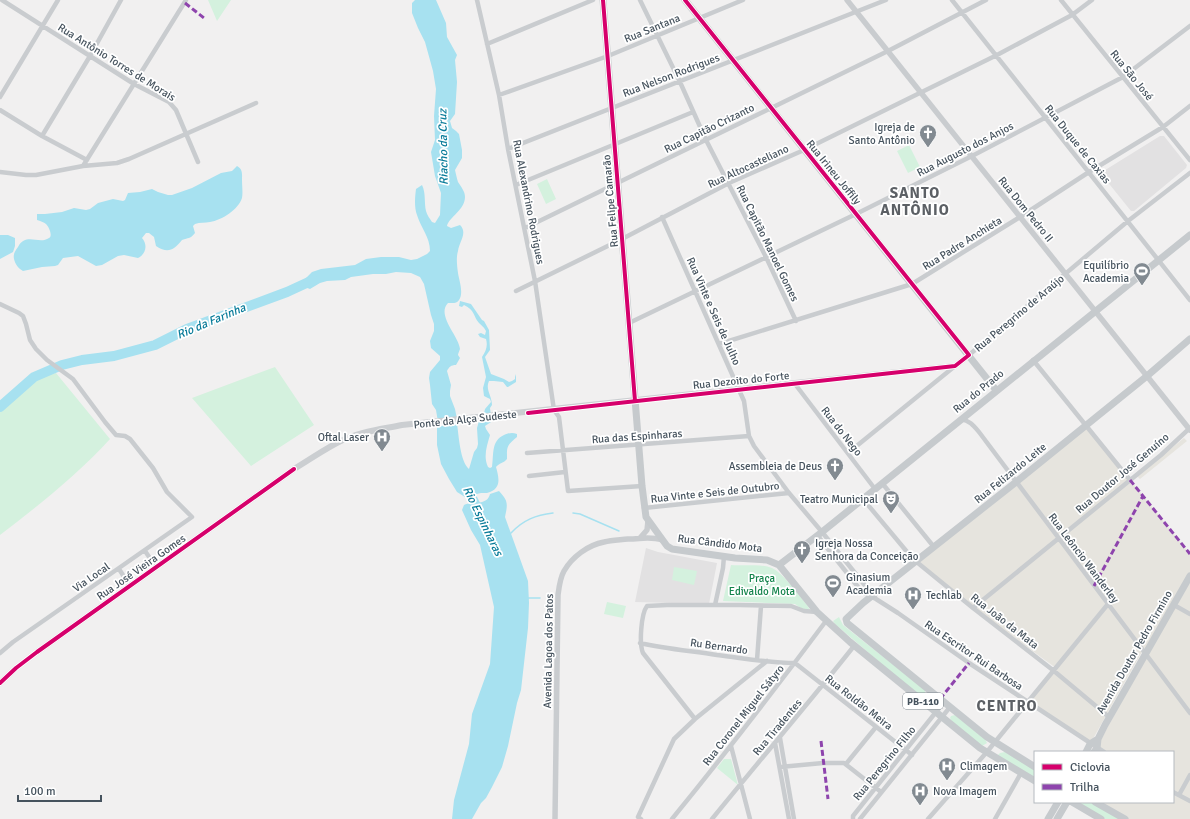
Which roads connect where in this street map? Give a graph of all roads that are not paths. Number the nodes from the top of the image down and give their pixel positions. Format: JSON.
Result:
{"nodes":[{"id":1,"x":2,"y":0,"type":"edge"},
{"id":2,"x":58,"y":0,"type":"edge"},
{"id":3,"x":121,"y":0,"type":"edge"},
{"id":4,"x":180,"y":0,"type":"edge"},
{"id":5,"x":477,"y":0,"type":"edge"},
{"id":6,"x":593,"y":0,"type":"edge"},
{"id":7,"x":603,"y":0,"type":"edge"},
{"id":8,"x":640,"y":0,"type":"edge"},
{"id":9,"x":685,"y":0,"type":"edge"},
{"id":10,"x":744,"y":0,"type":"edge"},
{"id":11,"x":847,"y":0,"type":"edge"},
{"id":12,"x":886,"y":0,"type":"edge"},
{"id":13,"x":952,"y":0,"type":"edge"},
{"id":14,"x":986,"y":0,"type":"edge"},
{"id":15,"x":1061,"y":0,"type":"edge"},
{"id":16,"x":1092,"y":0,"type":"edge"},
{"id":17,"x":186,"y":2,"type":"edge"},
{"id":18,"x":857,"y":12,"type":"junction"},
{"id":19,"x":962,"y":12,"type":"junction"},
{"id":20,"x":1072,"y":15,"type":"junction"},
{"id":21,"x":699,"y":18,"type":"junction"},
{"id":22,"x":42,"y":26,"type":"junction"},
{"id":23,"x":1190,"y":26,"type":"edge"},
{"id":24,"x":657,"y":36,"type":"junction"},
{"id":25,"x":486,"y":44,"type":"junction"},
{"id":26,"x":888,"y":51,"type":"junction"},
{"id":27,"x":997,"y":55,"type":"junction"},
{"id":28,"x":90,"y":56,"type":"junction"},
{"id":29,"x":608,"y":56,"type":"junction"},
{"id":30,"x":734,"y":60,"type":"junction"},
{"id":31,"x":1123,"y":77,"type":"junction"},
{"id":32,"x":680,"y":82,"type":"junction"},
{"id":33,"x":134,"y":84,"type":"junction"},
{"id":34,"x":921,"y":92,"type":"junction"},
{"id":35,"x":499,"y":94,"type":"junction"},
{"id":36,"x":0,"y":97,"type":"edge"},
{"id":37,"x":256,"y":103,"type":"dead end"},
{"id":38,"x":1190,"y":106,"type":"edge"},
{"id":39,"x":612,"y":108,"type":"junction"},
{"id":40,"x":771,"y":108,"type":"junction"},
{"id":41,"x":0,"y":110,"type":"edge"},
{"id":42,"x":693,"y":112,"type":"junction"},
{"id":43,"x":1045,"y":117,"type":"junction"},
{"id":44,"x":1163,"y":127,"type":"junction"},
{"id":45,"x":186,"y":134,"type":"junction"},
{"id":46,"x":42,"y":136,"type":"junction"},
{"id":47,"x":706,"y":140,"type":"junction"},
{"id":48,"x":615,"y":144,"type":"junction"},
{"id":49,"x":508,"y":149,"type":"junction"},
{"id":50,"x":804,"y":150,"type":"junction"},
{"id":51,"x":972,"y":156,"type":"junction"},
{"id":52,"x":87,"y":160,"type":"junction"},
{"id":53,"x":1190,"y":160,"type":"edge"},
{"id":54,"x":198,"y":162,"type":"dead end"},
{"id":55,"x":83,"y":166,"type":"junction"},
{"id":56,"x":0,"y":172,"type":"edge"},
{"id":57,"x":1089,"y":172,"type":"junction"},
{"id":58,"x":1190,"y":173,"type":"edge"},
{"id":59,"x":618,"y":183,"type":"junction"},
{"id":60,"x":729,"y":183,"type":"junction"},
{"id":61,"x":516,"y":185,"type":"junction"},
{"id":62,"x":856,"y":214,"type":"junction"},
{"id":63,"x":662,"y":217,"type":"junction"},
{"id":64,"x":1020,"y":217,"type":"junction"},
{"id":65,"x":1128,"y":221,"type":"junction"},
{"id":66,"x":525,"y":228,"type":"junction"},
{"id":67,"x":1190,"y":235,"type":"edge"},
{"id":68,"x":622,"y":239,"type":"junction"},
{"id":69,"x":766,"y":257,"type":"junction"},
{"id":70,"x":1158,"y":260,"type":"junction"},
{"id":71,"x":1065,"y":273,"type":"junction"},
{"id":72,"x":535,"y":281,"type":"junction"},
{"id":73,"x":912,"y":284,"type":"junction"},
{"id":74,"x":516,"y":291,"type":"dead end"},
{"id":75,"x":696,"y":291,"type":"junction"},
{"id":76,"x":1190,"y":300,"type":"edge"},
{"id":77,"x":0,"y":304,"type":"edge"},
{"id":78,"x":1095,"y":311,"type":"junction"},
{"id":79,"x":796,"y":321,"type":"junction"},
{"id":80,"x":629,"y":323,"type":"junction"},
{"id":81,"x":1190,"y":339,"type":"edge"},
{"id":82,"x":719,"y":344,"type":"junction"},
{"id":83,"x":969,"y":356,"type":"junction"},
{"id":84,"x":1033,"y":360,"type":"junction"},
{"id":85,"x":955,"y":366,"type":"junction"},
{"id":86,"x":1147,"y":376,"type":"junction"},
{"id":87,"x":794,"y":384,"type":"junction"},
{"id":88,"x":739,"y":390,"type":"junction"},
{"id":89,"x":996,"y":390,"type":"junction"},
{"id":90,"x":635,"y":401,"type":"junction"},
{"id":91,"x":554,"y":410,"type":"junction"},
{"id":92,"x":528,"y":413,"type":"joint"},
{"id":93,"x":961,"y":419,"type":"junction"},
{"id":94,"x":402,"y":425,"type":"joint"},
{"id":95,"x":1086,"y":425,"type":"junction"},
{"id":96,"x":1190,"y":429,"type":"edge"},
{"id":97,"x":749,"y":436,"type":"junction"},
{"id":98,"x":639,"y":445,"type":"junction"},
{"id":99,"x":563,"y":450,"type":"junction"},
{"id":100,"x":527,"y":453,"type":"dead end"},
{"id":101,"x":848,"y":453,"type":"junction"},
{"id":102,"x":565,"y":472,"type":"junction"},
{"id":103,"x":529,"y":476,"type":"dead end"},
{"id":104,"x":1130,"y":480,"type":"junction"},
{"id":105,"x":1016,"y":482,"type":"junction"},
{"id":106,"x":882,"y":483,"type":"junction"},
{"id":107,"x":642,"y":486,"type":"junction"},
{"id":108,"x":875,"y":488,"type":"junction"},
{"id":109,"x":789,"y":493,"type":"junction"},
{"id":110,"x":863,"y":499,"type":"junction"},
{"id":111,"x":644,"y":508,"type":"junction"},
{"id":112,"x":648,"y":521,"type":"junction"},
{"id":113,"x":653,"y":528,"type":"junction"},
{"id":114,"x":820,"y":534,"type":"junction"},
{"id":115,"x":650,"y":537,"type":"junction"},
{"id":116,"x":640,"y":538,"type":"junction"},
{"id":117,"x":1058,"y":538,"type":"junction"},
{"id":118,"x":662,"y":540,"type":"junction"},
{"id":119,"x":934,"y":547,"type":"junction"},
{"id":120,"x":145,"y":551,"type":"junction"},
{"id":121,"x":724,"y":556,"type":"junction"},
{"id":122,"x":916,"y":561,"type":"junction"},
{"id":123,"x":779,"y":565,"type":"junction"},
{"id":124,"x":156,"y":567,"type":"junction"},
{"id":125,"x":119,"y":569,"type":"junction"},
{"id":126,"x":1190,"y":576,"type":"edge"},
{"id":127,"x":130,"y":586,"type":"junction"},
{"id":128,"x":874,"y":597,"type":"junction"},
{"id":129,"x":1108,"y":604,"type":"junction"},
{"id":130,"x":715,"y":605,"type":"junction"},
{"id":131,"x":1174,"y":605,"type":"junction"},
{"id":132,"x":761,"y":606,"type":"junction"},
{"id":133,"x":973,"y":608,"type":"junction"},
{"id":134,"x":817,"y":612,"type":"junction"},
{"id":135,"x":1190,"y":614,"type":"edge"},
{"id":136,"x":826,"y":621,"type":"junction"},
{"id":137,"x":640,"y":643,"type":"junction"},
{"id":138,"x":854,"y":646,"type":"junction"},
{"id":139,"x":0,"y":653,"type":"edge"},
{"id":140,"x":1145,"y":653,"type":"junction"},
{"id":141,"x":757,"y":660,"type":"junction"},
{"id":142,"x":767,"y":661,"type":"junction"},
{"id":143,"x":795,"y":663,"type":"junction"},
{"id":144,"x":1054,"y":671,"type":"junction"},
{"id":145,"x":0,"y":683,"type":"edge"},
{"id":146,"x":823,"y":685,"type":"junction"},
{"id":147,"x":927,"y":688,"type":"junction"},
{"id":148,"x":919,"y":698,"type":"junction"},
{"id":149,"x":944,"y":702,"type":"junction"},
{"id":150,"x":1028,"y":703,"type":"junction"},
{"id":151,"x":950,"y":707,"type":"junction"},
{"id":152,"x":936,"y":712,"type":"junction"},
{"id":153,"x":1190,"y":712,"type":"edge"},
{"id":154,"x":943,"y":717,"type":"junction"},
{"id":155,"x":1109,"y":717,"type":"junction"},
{"id":156,"x":695,"y":719,"type":"junction"},
{"id":157,"x":876,"y":727,"type":"junction"},
{"id":158,"x":780,"y":738,"type":"junction"},
{"id":159,"x":775,"y":743,"type":"junction"},
{"id":160,"x":995,"y":743,"type":"junction"},
{"id":161,"x":732,"y":746,"type":"junction"},
{"id":162,"x":1094,"y":748,"type":"edge"},
{"id":163,"x":906,"y":750,"type":"junction"},
{"id":164,"x":986,"y":753,"type":"junction"},
{"id":165,"x":912,"y":755,"type":"junction"},
{"id":166,"x":846,"y":764,"type":"junction"},
{"id":167,"x":1034,"y":766,"type":"edge"},
{"id":168,"x":783,"y":767,"type":"junction"},
{"id":169,"x":1020,"y":772,"type":"junction"},
{"id":170,"x":1190,"y":775,"type":"edge"},
{"id":171,"x":1034,"y":780,"type":"edge"},
{"id":172,"x":740,"y":784,"type":"junction"},
{"id":173,"x":876,"y":788,"type":"junction"},
{"id":174,"x":882,"y":792,"type":"junction"},
{"id":175,"x":1174,"y":792,"type":"edge"},
{"id":176,"x":1179,"y":795,"type":"junction"},
{"id":177,"x":1190,"y":801,"type":"edge"},
{"id":178,"x":1057,"y":803,"type":"edge"},
{"id":179,"x":1066,"y":803,"type":"edge"},
{"id":180,"x":1074,"y":803,"type":"edge"},
{"id":181,"x":1097,"y":803,"type":"edge"},
{"id":182,"x":853,"y":817,"type":"edge"},
{"id":183,"x":640,"y":818,"type":"edge"},
{"id":184,"x":555,"y":819,"type":"edge"},
{"id":185,"x":672,"y":819,"type":"edge"},
{"id":186,"x":712,"y":819,"type":"edge"},
{"id":187,"x":750,"y":819,"type":"edge"},
{"id":188,"x":789,"y":819,"type":"edge"},
{"id":189,"x":794,"y":819,"type":"edge"},
{"id":190,"x":860,"y":819,"type":"edge"},
{"id":191,"x":928,"y":819,"type":"edge"},
{"id":192,"x":995,"y":819,"type":"edge"},
{"id":193,"x":1048,"y":819,"type":"edge"},
{"id":194,"x":1057,"y":819,"type":"edge"},
{"id":195,"x":1101,"y":819,"type":"edge"},
{"id":196,"x":1124,"y":819,"type":"edge"}],
"edges":[{"from":1,"to":22,"type":"street","name":"Rua Antônio Torres de Morais"},
{"from":2,"to":22,"type":"street"},
{"from":3,"to":28,"type":"street"},
{"from":4,"to":17,"type":"street"},
{"from":5,"to":25,"type":"street","name":"Rua Alexandrino Rodrigues"},
{"from":6,"to":25,"type":"street"},
{"from":7,"to":29,"type":"main road","name":"Rua Felipe Camarão"},
{"from":8,"to":24,"type":"street","name":"Rua Capitão Manoel Gomes"},
{"from":9,"to":21,"type":"main road","name":"Rua Irineu Joffily"},
{"from":10,"to":21,"type":"street","name":"Rua Santana"},
{"from":11,"to":18,"type":"street","name":"Rua Dom Pedro II"},
{"from":12,"to":18,"type":"street","name":"Rua Nelson Rodrigues"},
{"from":13,"to":19,"type":"street","name":"Rua Duque de Caxias"},
{"from":14,"to":19,"type":"street","name":"Rua Capitão Crizanto"},
{"from":15,"to":20,"type":"street","name":"Rua São José"},
{"from":16,"to":20,"type":"street","name":"Rua Altocasteliano"},
{"from":17,"to":33,"type":"street"},
{"from":18,"to":26,"type":"street","name":"Rua Dom Pedro II"},
{"from":18,"to":30,"type":"street","name":"Rua Nelson Rodrigues"},
{"from":19,"to":26,"type":"street","name":"Rua Capitão Crizanto"},
{"from":19,"to":27,"type":"street","name":"Rua Duque de Caxias"},
{"from":20,"to":27,"type":"street","name":"Rua Altocasteliano"},
{"from":20,"to":31,"type":"street","name":"Rua São José"},
{"from":21,"to":24,"type":"street","name":"Rua Santana"},
{"from":21,"to":30,"type":"main road","name":"Rua Irineu Joffily"},
{"from":22,"to":28,"type":"street","name":"Rua Antônio Torres de Morais"},
{"from":22,"to":36,"type":"street"},
{"from":23,"to":31,"type":"street","name":"Rua Augusto dos Anjos"},
{"from":24,"to":29,"type":"street","name":"Rua Santana"},
{"from":24,"to":32,"type":"street","name":"Rua Capitão Manoel Gomes"},
{"from":25,"to":35,"type":"street","name":"Rua Alexandrino Rodrigues"},
{"from":26,"to":34,"type":"street","name":"Rua Dom Pedro II"},
{"from":26,"to":40,"type":"street","name":"Rua Capitão Crizanto"},
{"from":27,"to":34,"type":"street","name":"Rua Altocasteliano"},
{"from":27,"to":43,"type":"street","name":"Rua Duque de Caxias"},
{"from":28,"to":33,"type":"street","name":"Rua Antônio Torres de Morais"},
{"from":28,"to":46,"type":"street"},
{"from":29,"to":35,"type":"street","name":"Rua Santana"},
{"from":29,"to":39,"type":"main road","name":"Rua Felipe Camarão"},
{"from":30,"to":32,"type":"street","name":"Rua Nelson Rodrigues"},
{"from":30,"to":40,"type":"main road","name":"Rua Irineu Joffily"},
{"from":31,"to":43,"type":"street","name":"Rua Augusto dos Anjos"},
{"from":31,"to":44,"type":"street","name":"Rua São José"},
{"from":32,"to":39,"type":"street","name":"Rua Nelson Rodrigues"},
{"from":32,"to":42,"type":"street","name":"Rua Capitão Manoel Gomes"},
{"from":33,"to":45,"type":"street","name":"Rua Antônio Torres de Morais"},
{"from":33,"to":52,"type":"street"},
{"from":34,"to":50,"type":"street","name":"Rua Altocasteliano"},
{"from":34,"to":51,"type":"street","name":"Rua Dom Pedro II"},
{"from":35,"to":49,"type":"street","name":"Rua Alexandrino Rodrigues"},
{"from":37,"to":45,"type":"street"},
{"from":38,"to":44,"type":"street","name":"Rua Padre Anchieta"},
{"from":39,"to":48,"type":"main road","name":"Rua Felipe Camarão"},
{"from":39,"to":49,"type":"street","name":"Rua Nelson Rodrigues"},
{"from":40,"to":47,"type":"street","name":"Rua Capitão Crizanto"},
{"from":40,"to":50,"type":"main road","name":"Rua Irineu Joffily"},
{"from":41,"to":46,"type":"street"},
{"from":42,"to":47,"type":"street","name":"Rua Capitão Manoel Gomes"},
{"from":42,"to":48,"type":"street"},
{"from":43,"to":51,"type":"street","name":"Rua Augusto dos Anjos"},
{"from":43,"to":57,"type":"street","name":"Rua Duque de Caxias"},
{"from":44,"to":53,"type":"street","name":"Rua São José"},
{"from":44,"to":57,"type":"street","name":"Rua Padre Anchieta"},
{"from":45,"to":54,"type":"street","name":"Rua Antônio Torres de Morais"},
{"from":45,"to":55,"type":"street"},
{"from":46,"to":52,"type":"street"},
{"from":47,"to":59,"type":"street","name":"Rua Capitão Crizanto"},
{"from":47,"to":60,"type":"street","name":"Rua Capitão Manoel Gomes"},
{"from":48,"to":59,"type":"main road","name":"Rua Felipe Camarão"},
{"from":48,"to":61,"type":"street"},
{"from":49,"to":61,"type":"street","name":"Rua Alexandrino Rodrigues"},
{"from":50,"to":60,"type":"street","name":"Rua Altocasteliano"},
{"from":50,"to":62,"type":"main road","name":"Rua Irineu Joffily"},
{"from":51,"to":62,"type":"street","name":"Rua Augusto dos Anjos"},
{"from":51,"to":64,"type":"street","name":"Rua Dom Pedro II"},
{"from":52,"to":55,"type":"street"},
{"from":55,"to":56,"type":"street"},
{"from":57,"to":64,"type":"street","name":"Rua Padre Anchieta"},
{"from":57,"to":65,"type":"street","name":"Rua Duque de Caxias"},
{"from":58,"to":65,"type":"street","name":"Rua Peregrino de Araújo"},
{"from":59,"to":66,"type":"street","name":"Rua Capitão Crizanto"},
{"from":59,"to":68,"type":"main road","name":"Rua Felipe Camarão"},
{"from":60,"to":63,"type":"street","name":"Rua Altocasteliano"},
{"from":60,"to":69,"type":"street","name":"Rua Capitão Manoel Gomes"},
{"from":61,"to":66,"type":"street","name":"Rua Alexandrino Rodrigues"},
{"from":62,"to":69,"type":"street","name":"Rua Augusto dos Anjos"},
{"from":62,"to":73,"type":"main road","name":"Rua Irineu Joffily"},
{"from":63,"to":68,"type":"street","name":"Rua Altocasteliano"},
{"from":63,"to":75,"type":"street","name":"Rua Vinte e Seis de Julho"},
{"from":64,"to":71,"type":"street","name":"Rua Dom Pedro II"},
{"from":64,"to":73,"type":"street","name":"Rua Padre Anchieta"},
{"from":65,"to":70,"type":"street","name":"Rua Duque de Caxias"},
{"from":65,"to":71,"type":"street","name":"Rua Peregrino de Araújo"},
{"from":66,"to":72,"type":"street","name":"Rua Alexandrino Rodrigues"},
{"from":67,"to":70,"type":"main road","name":"Rua do Prado"},
{"from":68,"to":72,"type":"street","name":"Rua Altocasteliano"},
{"from":68,"to":80,"type":"main road","name":"Rua Felipe Camarão"},
{"from":69,"to":75,"type":"street","name":"Rua Augusto dos Anjos"},
{"from":69,"to":79,"type":"street","name":"Rua Capitão Manoel Gomes"},
{"from":70,"to":76,"type":"street","name":"Rua Duque de Caxias"},
{"from":70,"to":78,"type":"main road","name":"Rua do Prado"},
{"from":71,"to":78,"type":"street","name":"Rua Dom Pedro II"},
{"from":71,"to":83,"type":"street","name":"Rua Peregrino de Araújo"},
{"from":72,"to":74,"type":"street","name":"Rua Altocasteliano"},
{"from":72,"to":91,"type":"street","name":"Rua Alexandrino Rodrigues"},
{"from":73,"to":79,"type":"street","name":"Rua Padre Anchieta"},
{"from":73,"to":83,"type":"main road","name":"Rua Irineu Joffily"},
{"from":75,"to":80,"type":"street","name":"Rua Augusto dos Anjos"},
{"from":75,"to":82,"type":"street","name":"Rua Vinte e Seis de Julho"},
{"from":77,"to":120,"type":"street","name":"Via Local"},
{"from":78,"to":84,"type":"main road","name":"Rua do Prado"},
{"from":78,"to":86,"type":"street","name":"Rua Dom Pedro II"},
{"from":79,"to":82,"type":"street","name":"Rua Padre Anchieta"},
{"from":80,"to":90,"type":"main road","name":"Rua Felipe Camarão"},
{"from":81,"to":86,"type":"main road","name":"Rua Felizardo Leite"},
{"from":82,"to":88,"type":"street","name":"Rua Vinte e Seis de Julho"},
{"from":83,"to":85,"type":"main road","name":"Rua Peregrino de Araújo"},
{"from":83,"to":89,"type":"main road","name":"Rua Irineu Joffily"},
{"from":84,"to":89,"type":"main road","name":"Rua do Prado"},
{"from":84,"to":95,"type":"street"},
{"from":85,"to":87,"type":"main road","name":"Rua Dezoito do Forte"},
{"from":85,"to":101,"type":"street","name":"Rua Peregrino de Araújo"},
{"from":86,"to":95,"type":"main road","name":"Rua Felizardo Leite","number":"PB-110"},
{"from":86,"to":96,"type":"street","name":"Rua Dom Pedro II"},
{"from":87,"to":88,"type":"main road","name":"Rua Dezoito do Forte"},
{"from":87,"to":101,"type":"street","name":"Rua do Nego"},
{"from":88,"to":90,"type":"main road","name":"Rua Dezoito do Forte"},
{"from":88,"to":97,"type":"street","name":"Rua Vinte e Seis de Julho"},
{"from":89,"to":93,"type":"main road","name":"Rua do Prado"},
{"from":90,"to":91,"type":"main road","name":"Rua Dezoito do Forte"},
{"from":90,"to":98,"type":"main road","name":"Rua Felipe Camarão"},
{"from":91,"to":92,"type":"main road","name":"Rua Dezoito do Forte"},
{"from":91,"to":99,"type":"street","name":"Rua Alexandrino Rodrigues"},
{"from":92,"to":94,"type":"main road","name":"Ponte da Alça Sudeste"},
{"from":93,"to":105,"type":"street","name":"Rua Leôncio Wanderley"},
{"from":93,"to":106,"type":"main road","name":"Rua do Prado"},
{"from":94,"to":124,"type":"main road","name":"Rua José Vieira Gomes"},
{"from":95,"to":104,"type":"street"},
{"from":95,"to":105,"type":"main road","name":"Rua Felizardo Leite","number":"PB-110"},
{"from":96,"to":104,"type":"street","name":"Rua Doutor José Genuíno"},
{"from":97,"to":98,"type":"street","name":"Rua das Espinharas"},
{"from":97,"to":109,"type":"street","name":"Rua Vinte e Seis de Julho"},
{"from":98,"to":99,"type":"street","name":"Rua das Espinharas"},
{"from":98,"to":107,"type":"main road","name":"Rua Felipe Camarão"},
{"from":99,"to":100,"type":"street","name":"Rua das Espinharas"},
{"from":99,"to":102,"type":"street","name":"Rua Alexandrino Rodrigues"},
{"from":101,"to":108,"type":"street","name":"Rua do Nego"},
{"from":102,"to":103,"type":"street"},
{"from":102,"to":107,"type":"street","name":"Rua Alexandrino Rodrigues"},
{"from":104,"to":117,"type":"street","name":"Rua Doutor José Genuíno"},
{"from":105,"to":117,"type":"street","name":"Rua Leôncio Wanderley"},
{"from":105,"to":119,"type":"main road","name":"Rua Felizardo Leite","number":"PB-110"},
{"from":106,"to":108,"type":"main road","name":"Rua do Prado"},
{"from":106,"to":119,"type":"street"},
{"from":107,"to":111,"type":"main road","name":"Rua Felipe Camarão"},
{"from":108,"to":110,"type":"main road","name":"Rua do Prado"},
{"from":109,"to":111,"type":"street","name":"Rua Vinte e Seis de Outubro"},
{"from":109,"to":114,"type":"street","name":"Rua Vinte e Seis de Julho"},
{"from":110,"to":114,"type":"main road","name":"Rua do Prado"},
{"from":110,"to":122,"type":"street","name":"Rua João da Mata"},
{"from":111,"to":112,"type":"main road","name":"Rua Cândido Mota"},
{"from":112,"to":113,"type":"main road","name":"Rua Cândido Mota"},
{"from":112,"to":116,"type":"street"},
{"from":113,"to":115,"type":"street"},
{"from":113,"to":118,"type":"main road","name":"Rua Cândido Mota"},
{"from":114,"to":123,"type":"main road","name":"Rua do Prado"},
{"from":114,"to":128,"type":"street","name":"Rua Escritor Rui Barbosa"},
{"from":115,"to":116,"type":"street","name":"Avenida Lagoa dos Patos"},
{"from":115,"to":118,"type":"street","name":"Avenida Lagoa dos Patos"},
{"from":116,"to":184,"type":"street","name":"Avenida Lagoa dos Patos"},
{"from":117,"to":129,"type":"street","name":"Rua Leôncio Wanderley"},
{"from":117,"to":133,"type":"street","name":"Rua Doutor José Genuíno"},
{"from":118,"to":121,"type":"main road","name":"Rua Cândido Mota"},
{"from":119,"to":122,"type":"main road","name":"Rua Felizardo Leite","number":"PB-110"},
{"from":120,"to":124,"type":"street"},
{"from":120,"to":125,"type":"street","name":"Via Local"},
{"from":121,"to":123,"type":"main road","name":"Rua Cândido Mota"},
{"from":121,"to":130,"type":"street"},
{"from":122,"to":128,"type":"main road","name":"Rua Felizardo Leite","number":"PB-110"},
{"from":122,"to":133,"type":"street","name":"Rua João da Mata"},
{"from":123,"to":134,"type":"main road","number":"PB-110"},
{"from":124,"to":127,"type":"main road","name":"Rua José Vieira Gomes"},
{"from":125,"to":127,"type":"street"},
{"from":125,"to":139,"type":"street","name":"Via Local"},
{"from":126,"to":131,"type":"main road","name":"Avenida Doutor Pedro Firmino"},
{"from":127,"to":145,"type":"main road","name":"Rua José Vieira Gomes"},
{"from":128,"to":147,"type":"main road","name":"Rua Felizardo Leite","number":"PB-110"},
{"from":128,"to":150,"type":"street","name":"Rua Escritor Rui Barbosa"},
{"from":129,"to":140,"type":"street","name":"Rua Leôncio Wanderley"},
{"from":129,"to":144,"type":"street"},
{"from":130,"to":132,"type":"street"},
{"from":130,"to":137,"type":"street"},
{"from":131,"to":135,"type":"street"},
{"from":131,"to":140,"type":"main road","name":"Avenida Doutor Pedro Firmino"},
{"from":132,"to":134,"type":"street"},
{"from":132,"to":141,"type":"street"},
{"from":133,"to":144,"type":"street","name":"Rua João da Mata"},
{"from":134,"to":136,"type":"main road","number":"PB-110"},
{"from":136,"to":138,"type":"main road","number":"PB-110"},
{"from":136,"to":143,"type":"street","name":"Rua Coronel Miguel Sátyro"},
{"from":137,"to":141,"type":"street","name":"Ru Bernardo"},
{"from":137,"to":156,"type":"street"},
{"from":138,"to":146,"type":"street","name":"Rua Tiradentes"},
{"from":138,"to":148,"type":"main road","number":"PB-110"},
{"from":140,"to":153,"type":"street","name":"Rua Leôncio Wanderley"},
{"from":140,"to":155,"type":"main road","name":"Avenida Doutor Pedro Firmino"},
{"from":141,"to":142,"type":"street","name":"Ru Bernardo"},
{"from":142,"to":143,"type":"street","name":"Ru Bernardo"},
{"from":142,"to":156,"type":"street"},
{"from":143,"to":146,"type":"street","name":"Rua Roldão Meira"},
{"from":143,"to":161,"type":"street","name":"Rua Coronel Miguel Sátyro"},
{"from":144,"to":150,"type":"street"},
{"from":144,"to":155,"type":"street","name":"Rua João da Mata"},
{"from":146,"to":157,"type":"street","name":"Rua Roldão Meira"},
{"from":146,"to":158,"type":"street","name":"Rua Tiradentes"},
{"from":147,"to":148,"type":"main road"},
{"from":147,"to":149,"type":"main road","number":"PB-110"},
{"from":148,"to":152,"type":"main road","number":"PB-110"},
{"from":149,"to":151,"type":"main road","number":"PB-110"},
{"from":149,"to":152,"type":"street","name":"Rua Peregrino Filho"},
{"from":150,"to":160,"type":"street"},
{"from":150,"to":162,"type":"street","name":"Rua Escritor Rui Barbosa"},
{"from":151,"to":154,"type":"street","name":"Rua Peregrino Filho"},
{"from":151,"to":160,"type":"main road","number":"PB-110"},
{"from":152,"to":154,"type":"main road","number":"PB-110"},
{"from":152,"to":163,"type":"street","name":"Rua Peregrino Filho"},
{"from":154,"to":164,"type":"main road","number":"PB-110"},
{"from":154,"to":165,"type":"street","name":"Rua Peregrino Filho"},
{"from":155,"to":162,"type":"main road","name":"Avenida Doutor Pedro Firmino"},
{"from":156,"to":183,"type":"street"},
{"from":157,"to":163,"type":"street","name":"Rua Roldão Meira"},
{"from":157,"to":166,"type":"street"},
{"from":158,"to":159,"type":"street","name":"Rua Tiradentes"},
{"from":158,"to":168,"type":"street"},
{"from":159,"to":168,"type":"street"},
{"from":159,"to":172,"type":"street","name":"Rua Tiradentes"},
{"from":160,"to":164,"type":"street"},
{"from":160,"to":167,"type":"main road","number":"PB-110"},
{"from":161,"to":172,"type":"street"},
{"from":161,"to":185,"type":"street","name":"Rua Coronel Miguel Sátyro"},
{"from":163,"to":165,"type":"street","name":"Rua Roldão Meira"},
{"from":163,"to":173,"type":"street","name":"Rua Peregrino Filho"},
{"from":164,"to":169,"type":"main road","number":"PB-110"},
{"from":164,"to":191,"type":"street"},
{"from":165,"to":174,"type":"street","name":"Rua Peregrino Filho"},
{"from":166,"to":168,"type":"street"},
{"from":166,"to":173,"type":"street"},
{"from":168,"to":188,"type":"street"},
{"from":168,"to":189,"type":"street"},
{"from":169,"to":171,"type":"main road","number":"PB-110"},
{"from":169,"to":192,"type":"street"},
{"from":170,"to":176,"type":"street"},
{"from":172,"to":186,"type":"street","name":"Rua Tiradentes"},
{"from":172,"to":187,"type":"street"},
{"from":173,"to":174,"type":"street"},
{"from":173,"to":182,"type":"street","name":"Rua Peregrino Filho"},
{"from":174,"to":190,"type":"street","name":"Rua Peregrino Filho"},
{"from":175,"to":176,"type":"street"},
{"from":176,"to":177,"type":"street"},
{"from":178,"to":193,"type":"main road"},
{"from":179,"to":194,"type":"main road"},
{"from":180,"to":195,"type":"main road"},
{"from":181,"to":196,"type":"main road"}]}
